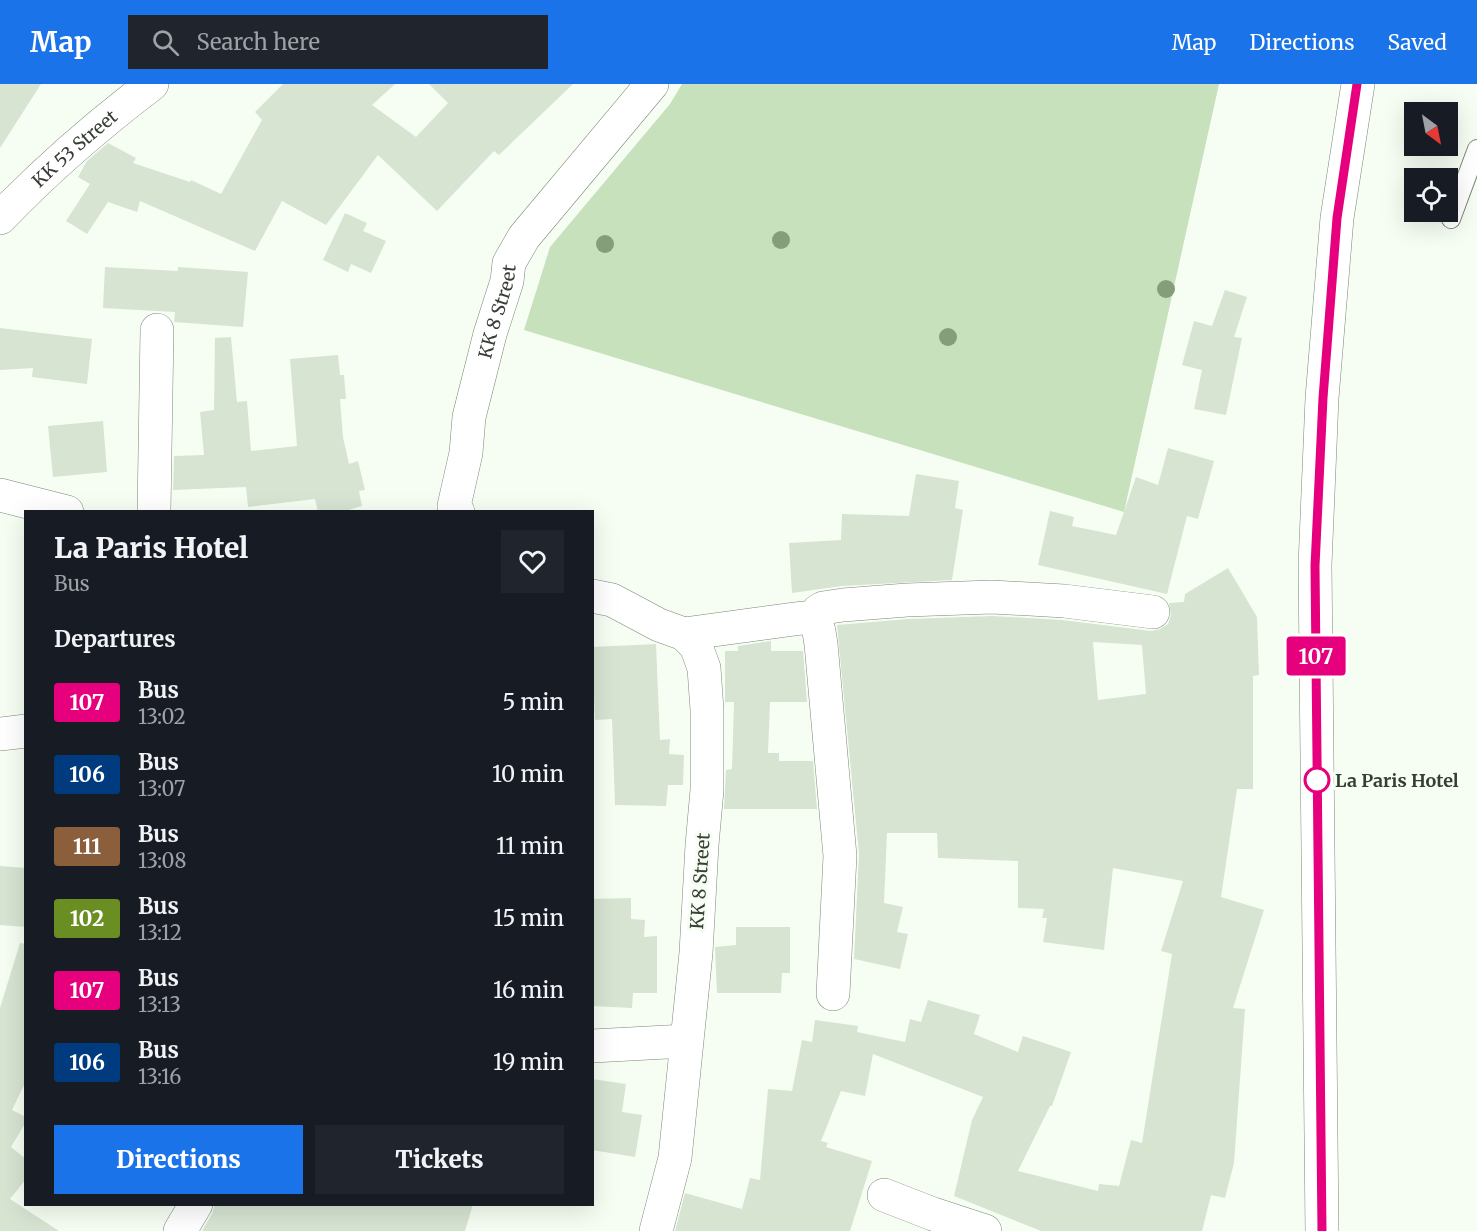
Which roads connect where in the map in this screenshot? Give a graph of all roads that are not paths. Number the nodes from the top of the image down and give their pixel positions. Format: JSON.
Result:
{"nodes":[{"id":1,"x":152,"y":84,"type":"edge"},
{"id":2,"x":652,"y":84,"type":"edge"},
{"id":3,"x":1358,"y":84,"type":"edge"},
{"id":4,"x":1477,"y":149,"type":"edge"},
{"id":5,"x":1458,"y":200,"type":"edge"},
{"id":6,"x":0,"y":218,"type":"edge"},
{"id":7,"x":156,"y":330,"type":"dead end"},
{"id":8,"x":0,"y":495,"type":"edge"},
{"id":9,"x":59,"y":510,"type":"edge"},
{"id":10,"x":154,"y":510,"type":"edge"},
{"id":11,"x":452,"y":510,"type":"edge"},
{"id":12,"x":594,"y":596,"type":"edge"},
{"id":13,"x":1153,"y":612,"type":"dead end"},
{"id":14,"x":813,"y":620,"type":"junction"},
{"id":15,"x":684,"y":634,"type":"junction"},
{"id":16,"x":24,"y":731,"type":"edge"},
{"id":17,"x":0,"y":734,"type":"edge"},
{"id":18,"x":833,"y":994,"type":"dead end"},
{"id":19,"x":686,"y":1041,"type":"junction"},
{"id":20,"x":594,"y":1046,"type":"edge"},
{"id":21,"x":884,"y":1195,"type":"dead end"},
{"id":22,"x":195,"y":1206,"type":"edge"},
{"id":23,"x":180,"y":1231,"type":"edge"},
{"id":24,"x":656,"y":1231,"type":"edge"},
{"id":25,"x":985,"y":1231,"type":"edge"},
{"id":26,"x":1322,"y":1231,"type":"edge"}],
"edges":[{"from":1,"to":6,"type":"main road","name":"KK 53 Street"},
{"from":2,"to":11,"type":"main road","name":"KK 8 Street"},
{"from":3,"to":26,"type":"main road"},
{"from":4,"to":5,"type":"lane"},
{"from":7,"to":10,"type":"main road"},
{"from":8,"to":9,"type":"main road"},
{"from":12,"to":15,"type":"main road"},
{"from":13,"to":14,"type":"main road"},
{"from":14,"to":15,"type":"main road"},
{"from":14,"to":18,"type":"main road"},
{"from":15,"to":19,"type":"main road","name":"KK 8 Street"},
{"from":16,"to":17,"type":"main road"},
{"from":19,"to":20,"type":"main road"},
{"from":19,"to":24,"type":"main road","name":"KK 8 Street"},
{"from":21,"to":25,"type":"main road"},
{"from":22,"to":23,"type":"main road"}]}
